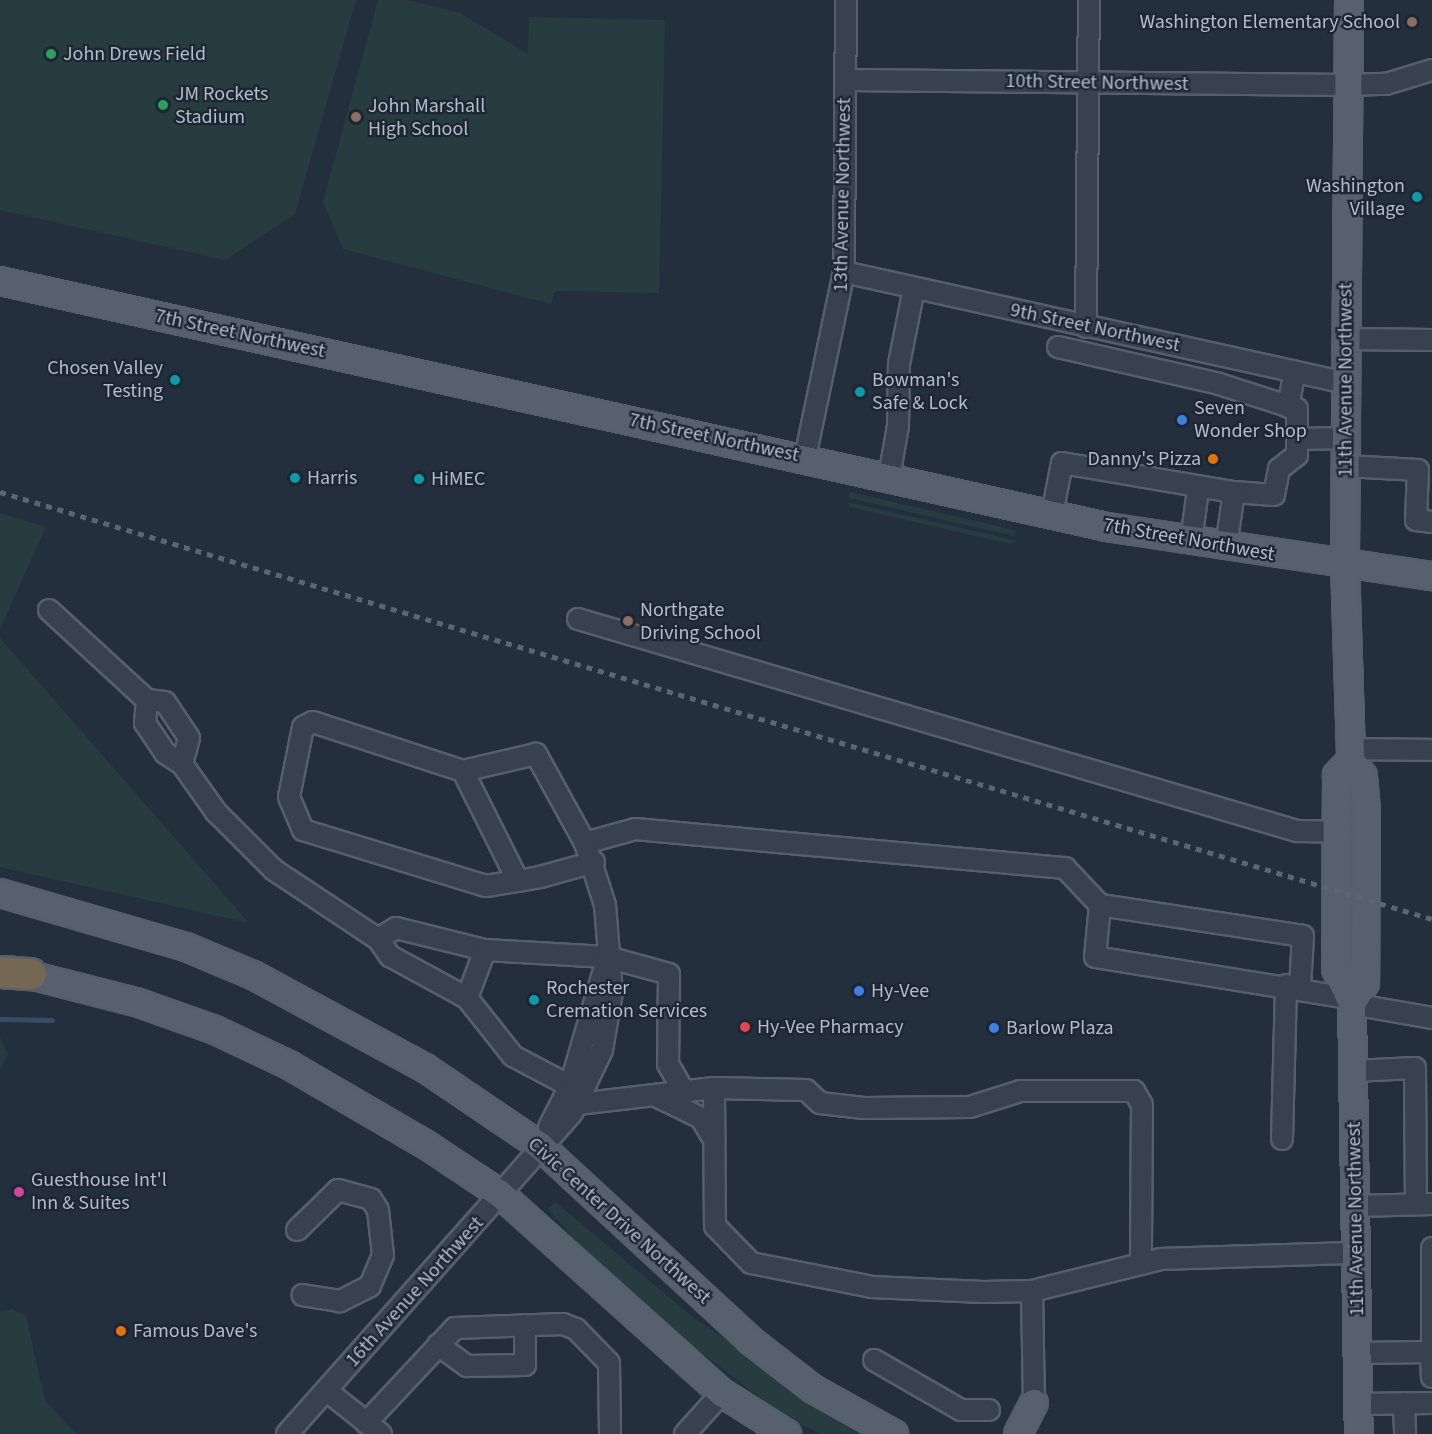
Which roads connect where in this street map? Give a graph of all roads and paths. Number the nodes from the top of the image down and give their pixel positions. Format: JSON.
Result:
{"nodes":[{"id":1,"x":846,"y":0,"type":"edge"},
{"id":2,"x":1089,"y":0,"type":"edge"},
{"id":3,"x":1349,"y":0,"type":"edge"},
{"id":4,"x":1432,"y":70,"type":"edge"},
{"id":5,"x":846,"y":80,"type":"junction"},
{"id":6,"x":1089,"y":83,"type":"junction"},
{"id":7,"x":1349,"y":85,"type":"junction"},
{"id":8,"x":844,"y":272,"type":"junction"},
{"id":9,"x":0,"y":281,"type":"edge"},
{"id":10,"x":914,"y":288,"type":"junction"},
{"id":11,"x":1092,"y":328,"type":"junction"},
{"id":12,"x":1346,"y":339,"type":"junction"},
{"id":13,"x":1432,"y":340,"type":"edge"},
{"id":14,"x":1151,"y":341,"type":"junction"},
{"id":15,"x":1058,"y":347,"type":"dead end"},
{"id":16,"x":1095,"y":354,"type":"junction"},
{"id":17,"x":1224,"y":357,"type":"junction"},
{"id":18,"x":1146,"y":366,"type":"junction"},
{"id":19,"x":1295,"y":372,"type":"junction"},
{"id":20,"x":1346,"y":383,"type":"junction"},
{"id":21,"x":1219,"y":384,"type":"junction"},
{"id":22,"x":1288,"y":407,"type":"junction"},
{"id":23,"x":1346,"y":438,"type":"junction"},
{"id":24,"x":1297,"y":439,"type":"junction"},
{"id":25,"x":805,"y":458,"type":"junction"},
{"id":26,"x":1425,"y":463,"type":"edge"},
{"id":27,"x":1346,"y":466,"type":"junction"},
{"id":28,"x":889,"y":477,"type":"junction"},
{"id":29,"x":1198,"y":490,"type":"junction"},
{"id":30,"x":1234,"y":492,"type":"junction"},
{"id":31,"x":1052,"y":514,"type":"junction"},
{"id":32,"x":1432,"y":522,"type":"edge"},
{"id":33,"x":1191,"y":541,"type":"junction"},
{"id":34,"x":1226,"y":547,"type":"junction"},
{"id":35,"x":1345,"y":564,"type":"junction"},
{"id":36,"x":1432,"y":576,"type":"edge"},
{"id":37,"x":49,"y":610,"type":"dead end"},
{"id":38,"x":578,"y":619,"type":"dead end"},
{"id":39,"x":147,"y":700,"type":"junction"},
{"id":40,"x":1432,"y":750,"type":"edge"},
{"id":41,"x":1350,"y":754,"type":"junction"},
{"id":42,"x":182,"y":764,"type":"junction"},
{"id":43,"x":463,"y":771,"type":"junction"},
{"id":44,"x":1336,"y":832,"type":"junction"},
{"id":45,"x":585,"y":843,"type":"junction"},
{"id":46,"x":594,"y":862,"type":"junction"},
{"id":47,"x":518,"y":881,"type":"junction"},
{"id":48,"x":0,"y":893,"type":"edge"},
{"id":49,"x":1100,"y":905,"type":"junction"},
{"id":50,"x":378,"y":939,"type":"junction"},
{"id":51,"x":485,"y":950,"type":"junction"},
{"id":52,"x":607,"y":957,"type":"junction"},
{"id":53,"x":0,"y":970,"type":"edge"},
{"id":54,"x":31,"y":974,"type":"joint"},
{"id":55,"x":1293,"y":986,"type":"junction"},
{"id":56,"x":467,"y":998,"type":"junction"},
{"id":57,"x":1350,"y":1001,"type":"junction"},
{"id":58,"x":1432,"y":1018,"type":"edge"},
{"id":59,"x":1353,"y":1071,"type":"junction"},
{"id":60,"x":714,"y":1088,"type":"junction"},
{"id":61,"x":685,"y":1093,"type":"junction"},
{"id":62,"x":574,"y":1095,"type":"junction"},
{"id":63,"x":658,"y":1096,"type":"junction"},
{"id":64,"x":712,"y":1136,"type":"junction"},
{"id":65,"x":1282,"y":1139,"type":"dead end"},
{"id":66,"x":540,"y":1146,"type":"junction"},
{"id":67,"x":500,"y":1194,"type":"junction"},
{"id":68,"x":1424,"y":1204,"type":"edge"},
{"id":69,"x":1356,"y":1206,"type":"junction"},
{"id":70,"x":297,"y":1230,"type":"dead end"},
{"id":71,"x":1432,"y":1248,"type":"edge"},
{"id":72,"x":1356,"y":1253,"type":"junction"},
{"id":73,"x":1141,"y":1261,"type":"junction"},
{"id":74,"x":1431,"y":1280,"type":"edge"},
{"id":75,"x":1032,"y":1291,"type":"junction"},
{"id":76,"x":302,"y":1295,"type":"dead end"},
{"id":77,"x":1431,"y":1306,"type":"edge"},
{"id":78,"x":525,"y":1325,"type":"junction"},
{"id":79,"x":1431,"y":1329,"type":"edge"},
{"id":80,"x":438,"y":1345,"type":"junction"},
{"id":81,"x":1432,"y":1352,"type":"edge"},
{"id":82,"x":1358,"y":1353,"type":"junction"},
{"id":83,"x":874,"y":1360,"type":"dead end"},
{"id":84,"x":1432,"y":1377,"type":"edge"},
{"id":85,"x":327,"y":1391,"type":"junction"},
{"id":86,"x":722,"y":1393,"type":"junction"},
{"id":87,"x":1034,"y":1403,"type":"junction"},
{"id":88,"x":1404,"y":1403,"type":"junction"},
{"id":89,"x":1432,"y":1403,"type":"edge"},
{"id":90,"x":1359,"y":1404,"type":"junction"},
{"id":91,"x":989,"y":1410,"type":"dead end"},
{"id":92,"x":374,"y":1428,"type":"edge"},
{"id":93,"x":287,"y":1434,"type":"edge"},
{"id":94,"x":610,"y":1434,"type":"edge"},
{"id":95,"x":685,"y":1434,"type":"edge"},
{"id":96,"x":787,"y":1434,"type":"edge"},
{"id":97,"x":894,"y":1434,"type":"edge"},
{"id":98,"x":1018,"y":1434,"type":"edge"},
{"id":99,"x":1038,"y":1434,"type":"edge"},
{"id":100,"x":1359,"y":1434,"type":"edge"},
{"id":101,"x":1405,"y":1434,"type":"edge"}],
"edges":[{"from":1,"to":5,"type":"street","name":"13th Avenue Northwest"},
{"from":2,"to":6,"type":"street"},
{"from":3,"to":7,"type":"main road","name":"11th Avenue Northwest"},
{"from":4,"to":7,"type":"street","name":"10th Street Northwest"},
{"from":5,"to":6,"type":"street","name":"10th Street Northwest"},
{"from":5,"to":8,"type":"street","name":"13th Avenue Northwest"},
{"from":6,"to":7,"type":"street","name":"10th Street Northwest"},
{"from":6,"to":11,"type":"street"},
{"from":7,"to":12,"type":"main road","name":"11th Avenue Northwest"},
{"from":8,"to":10,"type":"street","name":"9th Street Northwest"},
{"from":8,"to":25,"type":"street","name":"13th Avenue Northwest"},
{"from":9,"to":25,"type":"main road","name":"7th Street Northwest"},
{"from":10,"to":11,"type":"street","name":"9th Street Northwest"},
{"from":10,"to":28,"type":"street"},
{"from":11,"to":14,"type":"street","name":"9th Street Northwest"},
{"from":11,"to":16,"type":"street"},
{"from":12,"to":13,"type":"street"},
{"from":12,"to":20,"type":"main road","name":"11th Avenue Northwest"},
{"from":14,"to":17,"type":"street","name":"9th Street Northwest"},
{"from":14,"to":18,"type":"street"},
{"from":15,"to":16,"type":"street"},
{"from":16,"to":18,"type":"street"},
{"from":17,"to":19,"type":"street","name":"9th Street Northwest"},
{"from":17,"to":21,"type":"street"},
{"from":18,"to":21,"type":"street"},
{"from":19,"to":20,"type":"street","name":"9th Street Northwest"},
{"from":19,"to":22,"type":"street"},
{"from":20,"to":23,"type":"main road","name":"11th Avenue Northwest"},
{"from":21,"to":22,"type":"street"},
{"from":22,"to":24,"type":"street"},
{"from":23,"to":24,"type":"street"},
{"from":23,"to":27,"type":"main road","name":"11th Avenue Northwest"},
{"from":24,"to":30,"type":"street"},
{"from":25,"to":28,"type":"main road","name":"7th Street Northwest"},
{"from":26,"to":27,"type":"street"},
{"from":26,"to":32,"type":"street"},
{"from":27,"to":35,"type":"main road","name":"11th Avenue Northwest"},
{"from":28,"to":31,"type":"main road","name":"7th Street Northwest"},
{"from":29,"to":30,"type":"street"},
{"from":29,"to":31,"type":"street"},
{"from":29,"to":33,"type":"street"},
{"from":30,"to":34,"type":"street"},
{"from":31,"to":33,"type":"main road","name":"7th Street Northwest"},
{"from":33,"to":34,"type":"main road","name":"7th Street Northwest"},
{"from":34,"to":35,"type":"main road","name":"7th Street Northwest"},
{"from":35,"to":36,"type":"main road","name":"7th Street Northwest"},
{"from":35,"to":41,"type":"main road","name":"11th Avenue Northwest"},
{"from":37,"to":39,"type":"street"},
{"from":38,"to":44,"type":"street"},
{"from":39,"to":42,"type":"street"},
{"from":39,"to":42,"type":"street"},
{"from":40,"to":41,"type":"street"},
{"from":41,"to":44,"type":"main road","name":"11th Avenue Northwest"},
{"from":41,"to":57,"type":"main road","name":"11th Avenue Northwest"},
{"from":42,"to":50,"type":"street"},
{"from":43,"to":45,"type":"street","name":"16th Avenue Northwest"},
{"from":43,"to":47,"type":"street"},
{"from":43,"to":47,"type":"street"},
{"from":44,"to":57,"type":"main road","name":"11th Avenue Northwest"},
{"from":45,"to":46,"type":"street","name":"16th Avenue Northwest"},
{"from":45,"to":49,"type":"street"},
{"from":46,"to":47,"type":"street"},
{"from":46,"to":52,"type":"street","name":"16th Avenue Northwest"},
{"from":48,"to":66,"type":"main road","name":"Civic Center Drive Northwest"},
{"from":49,"to":55,"type":"street"},
{"from":49,"to":55,"type":"street"},
{"from":50,"to":51,"type":"street"},
{"from":50,"to":56,"type":"street"},
{"from":51,"to":52,"type":"street"},
{"from":51,"to":56,"type":"street"},
{"from":52,"to":61,"type":"street"},
{"from":52,"to":62,"type":"street","name":"16th Avenue Northwest"},
{"from":53,"to":54,"type":"highway"},
{"from":54,"to":67,"type":"main road"},
{"from":55,"to":57,"type":"street"},
{"from":55,"to":65,"type":"street"},
{"from":56,"to":62,"type":"street"},
{"from":57,"to":58,"type":"street"},
{"from":57,"to":59,"type":"main road","name":"11th Avenue Northwest"},
{"from":59,"to":68,"type":"street"},
{"from":59,"to":69,"type":"main road","name":"11th Avenue Northwest"},
{"from":60,"to":61,"type":"street"},
{"from":60,"to":64,"type":"street"},
{"from":60,"to":73,"type":"street"},
{"from":61,"to":63,"type":"street"},
{"from":62,"to":63,"type":"street"},
{"from":62,"to":66,"type":"street","name":"16th Avenue Northwest"},
{"from":63,"to":64,"type":"street"},
{"from":64,"to":75,"type":"street"},
{"from":66,"to":67,"type":"street","name":"16th Avenue Northwest"},
{"from":66,"to":97,"type":"main road","name":"Civic Center Drive Northwest"},
{"from":67,"to":85,"type":"street","name":"16th Avenue Northwest"},
{"from":67,"to":86,"type":"main road"},
{"from":68,"to":69,"type":"street"},
{"from":69,"to":72,"type":"main road","name":"11th Avenue Northwest"},
{"from":70,"to":76,"type":"street"},
{"from":71,"to":74,"type":"street"},
{"from":72,"to":73,"type":"street"},
{"from":72,"to":82,"type":"main road","name":"11th Avenue Northwest"},
{"from":73,"to":75,"type":"street"},
{"from":74,"to":77,"type":"street"},
{"from":75,"to":87,"type":"street"},
{"from":77,"to":79,"type":"street"},
{"from":78,"to":80,"type":"street"},
{"from":78,"to":80,"type":"street"},
{"from":78,"to":94,"type":"street"},
{"from":79,"to":81,"type":"street"},
{"from":80,"to":92,"type":"street"},
{"from":81,"to":82,"type":"street"},
{"from":81,"to":84,"type":"street"},
{"from":82,"to":90,"type":"main road","name":"11th Avenue Northwest"},
{"from":83,"to":91,"type":"street"},
{"from":85,"to":92,"type":"street"},
{"from":85,"to":93,"type":"street","name":"16th Avenue Northwest"},
{"from":86,"to":95,"type":"street"},
{"from":86,"to":96,"type":"main road"},
{"from":87,"to":98,"type":"main road"},
{"from":87,"to":99,"type":"main road"},
{"from":88,"to":89,"type":"street"},
{"from":88,"to":90,"type":"street"},
{"from":88,"to":101,"type":"street"},
{"from":90,"to":100,"type":"main road","name":"11th Avenue Northwest"}]}
